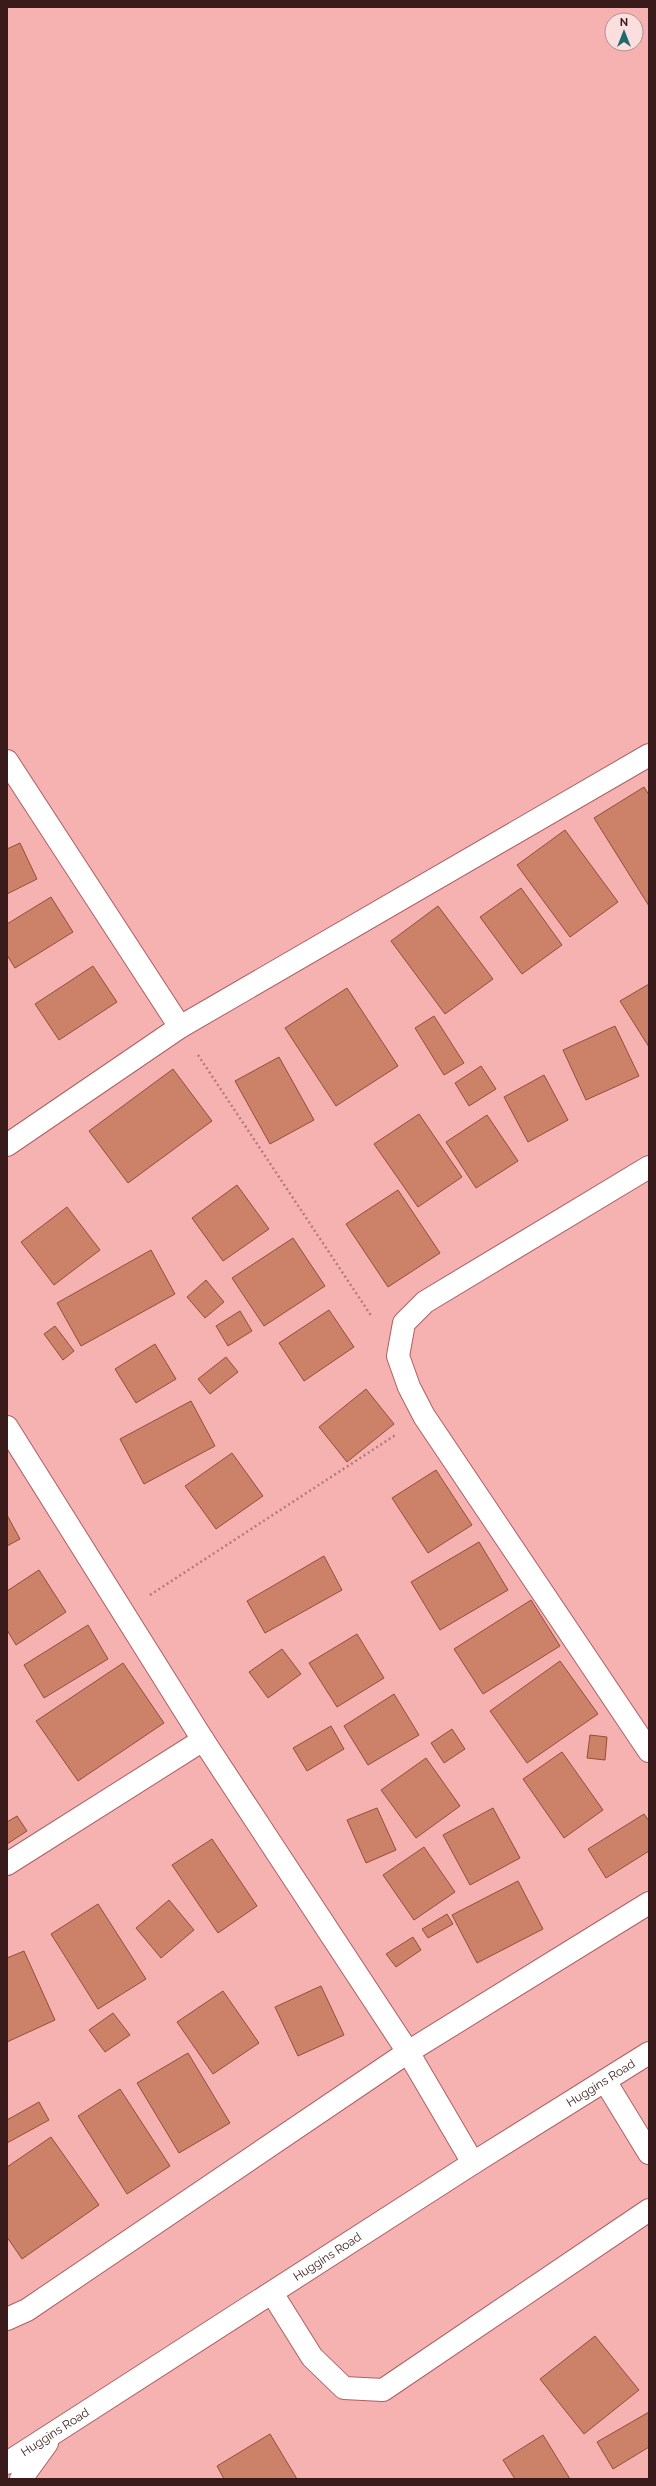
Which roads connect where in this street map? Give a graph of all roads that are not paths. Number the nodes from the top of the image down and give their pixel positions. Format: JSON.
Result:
{"nodes":[{"id":1,"x":649,"y":755,"type":"edge"},
{"id":2,"x":7,"y":761,"type":"edge"},
{"id":3,"x":180,"y":1028,"type":"junction"},
{"id":4,"x":7,"y":1145,"type":"edge"},
{"id":5,"x":649,"y":1167,"type":"edge"},
{"id":6,"x":7,"y":1427,"type":"edge"},
{"id":7,"x":203,"y":1740,"type":"junction"},
{"id":8,"x":649,"y":1751,"type":"edge"},
{"id":9,"x":7,"y":1864,"type":"edge"},
{"id":10,"x":649,"y":1903,"type":"edge"},
{"id":11,"x":408,"y":2052,"type":"junction"},
{"id":12,"x":649,"y":2053,"type":"edge"},
{"id":13,"x":605,"y":2081,"type":"junction"},
{"id":14,"x":649,"y":2153,"type":"edge"},
{"id":15,"x":473,"y":2163,"type":"junction"},
{"id":16,"x":649,"y":2210,"type":"edge"},
{"id":17,"x":272,"y":2293,"type":"junction"},
{"id":18,"x":7,"y":2319,"type":"edge"},
{"id":19,"x":55,"y":2432,"type":"junction"},
{"id":20,"x":7,"y":2463,"type":"edge"},
{"id":21,"x":21,"y":2479,"type":"edge"}],
"edges":[{"from":1,"to":3,"type":"street"},
{"from":2,"to":3,"type":"street"},
{"from":3,"to":4,"type":"street"},
{"from":5,"to":8,"type":"street"},
{"from":6,"to":7,"type":"street"},
{"from":7,"to":9,"type":"street"},
{"from":7,"to":11,"type":"street"},
{"from":10,"to":11,"type":"street"},
{"from":11,"to":15,"type":"street"},
{"from":11,"to":18,"type":"street"},
{"from":12,"to":13,"type":"street","name":"Huggins Road"},
{"from":13,"to":14,"type":"street"},
{"from":13,"to":15,"type":"street","name":"Huggins Road"},
{"from":15,"to":17,"type":"street","name":"Huggins Road"},
{"from":16,"to":17,"type":"street"},
{"from":17,"to":19,"type":"street","name":"Huggins Road"},
{"from":19,"to":20,"type":"street","name":"Huggins Road"},
{"from":19,"to":21,"type":"street"}]}
